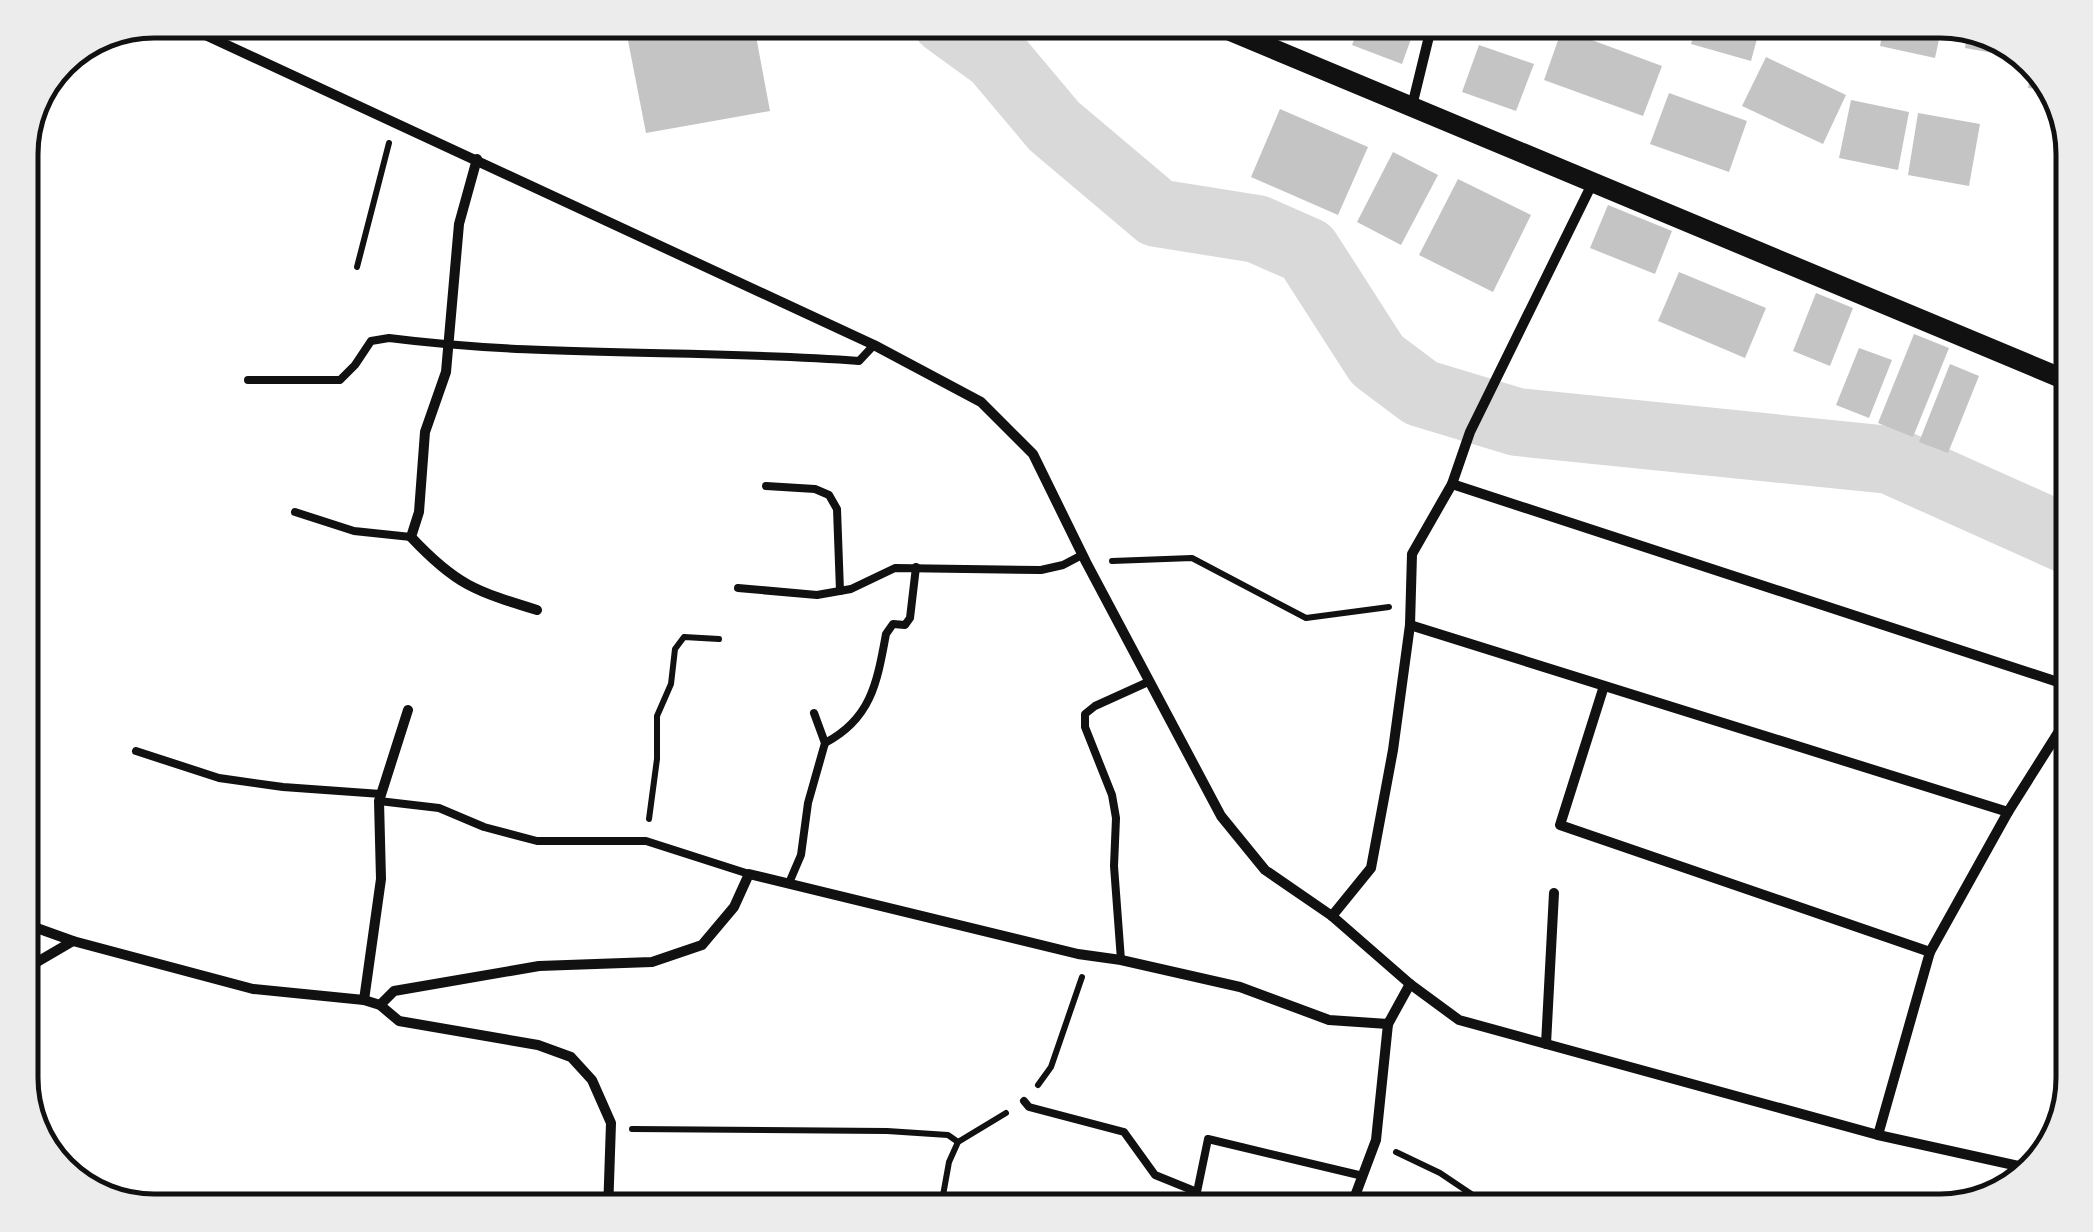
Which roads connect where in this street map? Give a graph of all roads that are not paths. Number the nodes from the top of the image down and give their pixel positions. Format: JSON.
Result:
{"nodes":[{"id":1,"x":212,"y":38,"type":"edge"},
{"id":2,"x":1247,"y":38,"type":"edge"},
{"id":3,"x":1429,"y":38,"type":"edge"},
{"id":4,"x":1412,"y":107,"type":"junction"},
{"id":5,"x":477,"y":160,"type":"junction"},
{"id":6,"x":1593,"y":182,"type":"junction"},
{"id":7,"x":874,"y":345,"type":"junction"},
{"id":8,"x":448,"y":346,"type":"junction"},
{"id":9,"x":2055,"y":376,"type":"edge"},
{"id":10,"x":248,"y":380,"type":"dead end"},
{"id":11,"x":1452,"y":484,"type":"junction"},
{"id":12,"x":766,"y":486,"type":"dead end"},
{"id":13,"x":294,"y":512,"type":"dead end"},
{"id":14,"x":411,"y":537,"type":"junction"},
{"id":15,"x":1084,"y":559,"type":"junction"},
{"id":16,"x":916,"y":567,"type":"junction"},
{"id":17,"x":738,"y":588,"type":"dead end"},
{"id":18,"x":840,"y":591,"type":"junction"},
{"id":19,"x":536,"y":610,"type":"dead end"},
{"id":20,"x":1410,"y":625,"type":"junction"},
{"id":21,"x":2056,"y":681,"type":"edge"},
{"id":22,"x":1148,"y":682,"type":"junction"},
{"id":23,"x":1604,"y":686,"type":"junction"},
{"id":24,"x":408,"y":710,"type":"dead end"},
{"id":25,"x":814,"y":713,"type":"dead end"},
{"id":26,"x":2056,"y":737,"type":"edge"},
{"id":27,"x":824,"y":743,"type":"junction"},
{"id":28,"x":136,"y":752,"type":"dead end"},
{"id":29,"x":380,"y":798,"type":"junction"},
{"id":30,"x":2008,"y":812,"type":"junction"},
{"id":31,"x":748,"y":874,"type":"junction"},
{"id":32,"x":789,"y":883,"type":"junction"},
{"id":33,"x":1554,"y":893,"type":"dead end"},
{"id":34,"x":1332,"y":916,"type":"junction"},
{"id":35,"x":38,"y":929,"type":"edge"},
{"id":36,"x":72,"y":941,"type":"junction"},
{"id":37,"x":1930,"y":952,"type":"junction"},
{"id":38,"x":1121,"y":960,"type":"junction"},
{"id":39,"x":38,"y":961,"type":"edge"},
{"id":40,"x":1410,"y":984,"type":"junction"},
{"id":41,"x":364,"y":1000,"type":"junction"},
{"id":42,"x":380,"y":1004,"type":"junction"},
{"id":43,"x":1388,"y":1024,"type":"junction"},
{"id":44,"x":1546,"y":1044,"type":"junction"},
{"id":45,"x":1024,"y":1101,"type":"dead end"},
{"id":46,"x":1878,"y":1135,"type":"junction"},
{"id":47,"x":2017,"y":1166,"type":"edge"},
{"id":48,"x":1363,"y":1176,"type":"junction"},
{"id":49,"x":609,"y":1194,"type":"edge"},
{"id":50,"x":1356,"y":1194,"type":"edge"}],
"edges":[{"from":1,"to":5,"type":"street"},
{"from":2,"to":4,"type":"main road"},
{"from":3,"to":4,"type":"street"},
{"from":4,"to":6,"type":"main road"},
{"from":5,"to":7,"type":"street"},
{"from":5,"to":8,"type":"street"},
{"from":6,"to":9,"type":"main road"},
{"from":6,"to":11,"type":"street"},
{"from":7,"to":8,"type":"lane"},
{"from":7,"to":15,"type":"street"},
{"from":8,"to":10,"type":"lane"},
{"from":8,"to":14,"type":"street"},
{"from":11,"to":20,"type":"street"},
{"from":11,"to":21,"type":"street"},
{"from":12,"to":18,"type":"lane"},
{"from":13,"to":14,"type":"lane"},
{"from":14,"to":19,"type":"street"},
{"from":15,"to":16,"type":"lane"},
{"from":15,"to":22,"type":"street"},
{"from":16,"to":18,"type":"lane"},
{"from":16,"to":27,"type":"lane"},
{"from":17,"to":18,"type":"lane"},
{"from":20,"to":23,"type":"street"},
{"from":20,"to":34,"type":"street"},
{"from":22,"to":34,"type":"street"},
{"from":22,"to":38,"type":"lane"},
{"from":23,"to":30,"type":"street"},
{"from":23,"to":37,"type":"street"},
{"from":24,"to":29,"type":"street"},
{"from":25,"to":27,"type":"lane"},
{"from":26,"to":30,"type":"street"},
{"from":27,"to":32,"type":"lane"},
{"from":28,"to":29,"type":"lane"},
{"from":29,"to":31,"type":"lane"},
{"from":29,"to":41,"type":"street"},
{"from":30,"to":37,"type":"street"},
{"from":31,"to":32,"type":"street"},
{"from":31,"to":42,"type":"street"},
{"from":32,"to":38,"type":"street"},
{"from":33,"to":44,"type":"street"},
{"from":34,"to":40,"type":"street"},
{"from":35,"to":36,"type":"street"},
{"from":36,"to":39,"type":"street"},
{"from":36,"to":41,"type":"street"},
{"from":37,"to":46,"type":"street"},
{"from":38,"to":43,"type":"street"},
{"from":40,"to":43,"type":"street"},
{"from":40,"to":44,"type":"street"},
{"from":41,"to":42,"type":"street"},
{"from":42,"to":49,"type":"street"},
{"from":43,"to":48,"type":"street"},
{"from":44,"to":46,"type":"street"},
{"from":45,"to":48,"type":"lane"},
{"from":46,"to":47,"type":"street"},
{"from":48,"to":50,"type":"street"}]}
